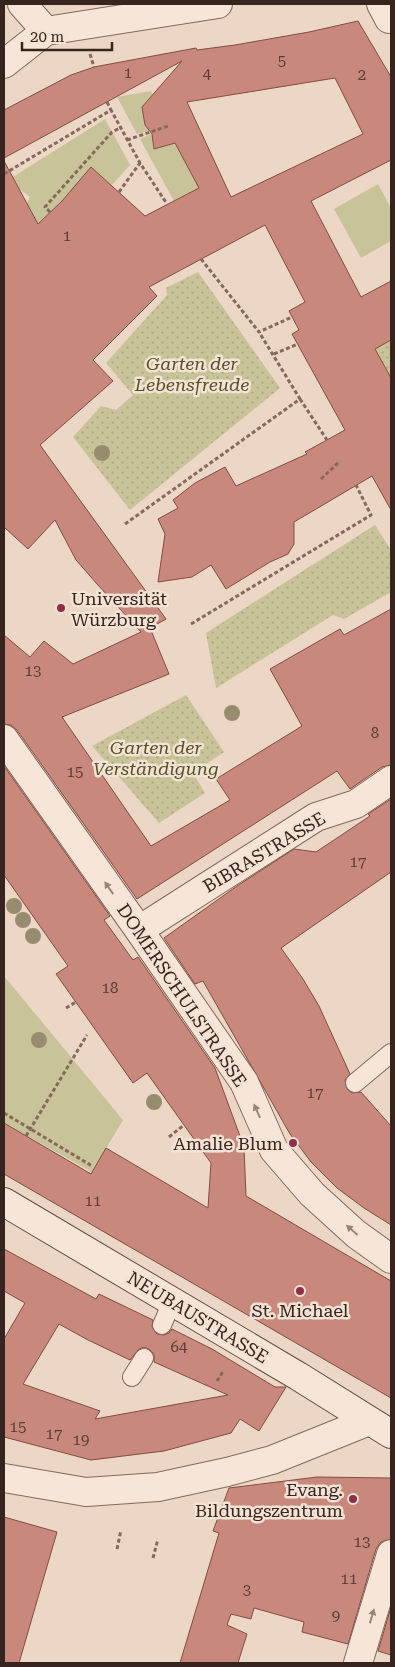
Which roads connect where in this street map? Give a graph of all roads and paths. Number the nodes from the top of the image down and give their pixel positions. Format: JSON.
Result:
{"nodes":[{"id":1,"x":22,"y":4,"type":"edge"},
{"id":2,"x":218,"y":4,"type":"edge"},
{"id":3,"x":46,"y":31,"type":"junction"},
{"id":4,"x":4,"y":64,"type":"edge"},
{"id":5,"x":107,"y":102,"type":"dead end"},
{"id":6,"x":111,"y":110,"type":"junction"},
{"id":7,"x":168,"y":126,"type":"dead end"},
{"id":8,"x":120,"y":128,"type":"junction"},
{"id":9,"x":127,"y":140,"type":"junction"},
{"id":10,"x":140,"y":163,"type":"junction"},
{"id":11,"x":4,"y":174,"type":"edge"},
{"id":12,"x":119,"y":192,"type":"dead end"},
{"id":13,"x":167,"y":204,"type":"dead end"},
{"id":14,"x":50,"y":212,"type":"dead end"},
{"id":15,"x":201,"y":259,"type":"dead end"},
{"id":16,"x":292,"y":317,"type":"dead end"},
{"id":17,"x":259,"y":332,"type":"junction"},
{"id":18,"x":298,"y":344,"type":"dead end"},
{"id":19,"x":274,"y":354,"type":"junction"},
{"id":20,"x":300,"y":399,"type":"junction"},
{"id":21,"x":327,"y":440,"type":"dead end"},
{"id":22,"x":340,"y":461,"type":"dead end"},
{"id":23,"x":321,"y":478,"type":"dead end"},
{"id":24,"x":356,"y":485,"type":"dead end"},
{"id":25,"x":125,"y":524,"type":"dead end"},
{"id":26,"x":191,"y":624,"type":"dead end"},
{"id":27,"x":4,"y":739,"type":"edge"},
{"id":28,"x":391,"y":780,"type":"edge"},
{"id":29,"x":139,"y":930,"type":"junction"},
{"id":30,"x":76,"y":1002,"type":"dead end"},
{"id":31,"x":66,"y":1008,"type":"dead end"},
{"id":32,"x":87,"y":1035,"type":"dead end"},
{"id":33,"x":391,"y":1053,"type":"edge"},
{"id":34,"x":355,"y":1083,"type":"dead end"},
{"id":35,"x":4,"y":1113,"type":"edge"},
{"id":36,"x":184,"y":1125,"type":"dead end"},
{"id":37,"x":30,"y":1128,"type":"junction"},
{"id":38,"x":26,"y":1136,"type":"dead end"},
{"id":39,"x":169,"y":1137,"type":"dead end"},
{"id":40,"x":92,"y":1166,"type":"dead end"},
{"id":41,"x":4,"y":1202,"type":"edge"},
{"id":42,"x":391,"y":1259,"type":"edge"},
{"id":43,"x":144,"y":1358,"type":"dead end"},
{"id":44,"x":224,"y":1370,"type":"dead end"},
{"id":45,"x":132,"y":1377,"type":"dead end"},
{"id":46,"x":217,"y":1382,"type":"dead end"},
{"id":47,"x":384,"y":1426,"type":"edge"},
{"id":48,"x":4,"y":1478,"type":"edge"},
{"id":49,"x":121,"y":1530,"type":"dead end"},
{"id":50,"x":158,"y":1538,"type":"dead end"},
{"id":51,"x":117,"y":1549,"type":"dead end"},
{"id":52,"x":391,"y":1554,"type":"edge"},
{"id":53,"x":153,"y":1558,"type":"dead end"},
{"id":54,"x":358,"y":1663,"type":"edge"}],
"edges":[{"from":1,"to":3,"type":"street"},
{"from":2,"to":3,"type":"street"},
{"from":3,"to":4,"type":"street"},
{"from":5,"to":6,"type":"path"},
{"from":6,"to":8,"type":"path"},
{"from":6,"to":11,"type":"path"},
{"from":7,"to":9,"type":"path"},
{"from":8,"to":9,"type":"path"},
{"from":8,"to":14,"type":"path"},
{"from":9,"to":10,"type":"path"},
{"from":10,"to":12,"type":"path"},
{"from":10,"to":13,"type":"path"},
{"from":15,"to":17,"type":"path"},
{"from":16,"to":17,"type":"path"},
{"from":17,"to":19,"type":"path"},
{"from":18,"to":19,"type":"path"},
{"from":19,"to":20,"type":"path"},
{"from":20,"to":21,"type":"path"},
{"from":20,"to":25,"type":"path"},
{"from":22,"to":23,"type":"path"},
{"from":24,"to":26,"type":"path"},
{"from":29,"to":27,"type":"street","name":"DOMERSCHULSTRASSE","one_way":true},
{"from":28,"to":29,"type":"street","name":"BIBRASTRASSE"},
{"from":42,"to":29,"type":"street","name":"DOMERSCHULSTRASSE","one_way":true},
{"from":30,"to":31,"type":"path"},
{"from":32,"to":37,"type":"path"},
{"from":33,"to":34,"type":"lane"},
{"from":35,"to":37,"type":"path"},
{"from":36,"to":39,"type":"path"},
{"from":37,"to":38,"type":"path"},
{"from":37,"to":40,"type":"path"},
{"from":41,"to":47,"type":"street","name":"NEUBAUSTRASSE"},
{"from":43,"to":45,"type":"lane"},
{"from":44,"to":46,"type":"path"},
{"from":47,"to":48,"type":"street"},
{"from":49,"to":51,"type":"path"},
{"from":50,"to":53,"type":"path"},
{"from":54,"to":52,"type":"street","one_way":true}]}
